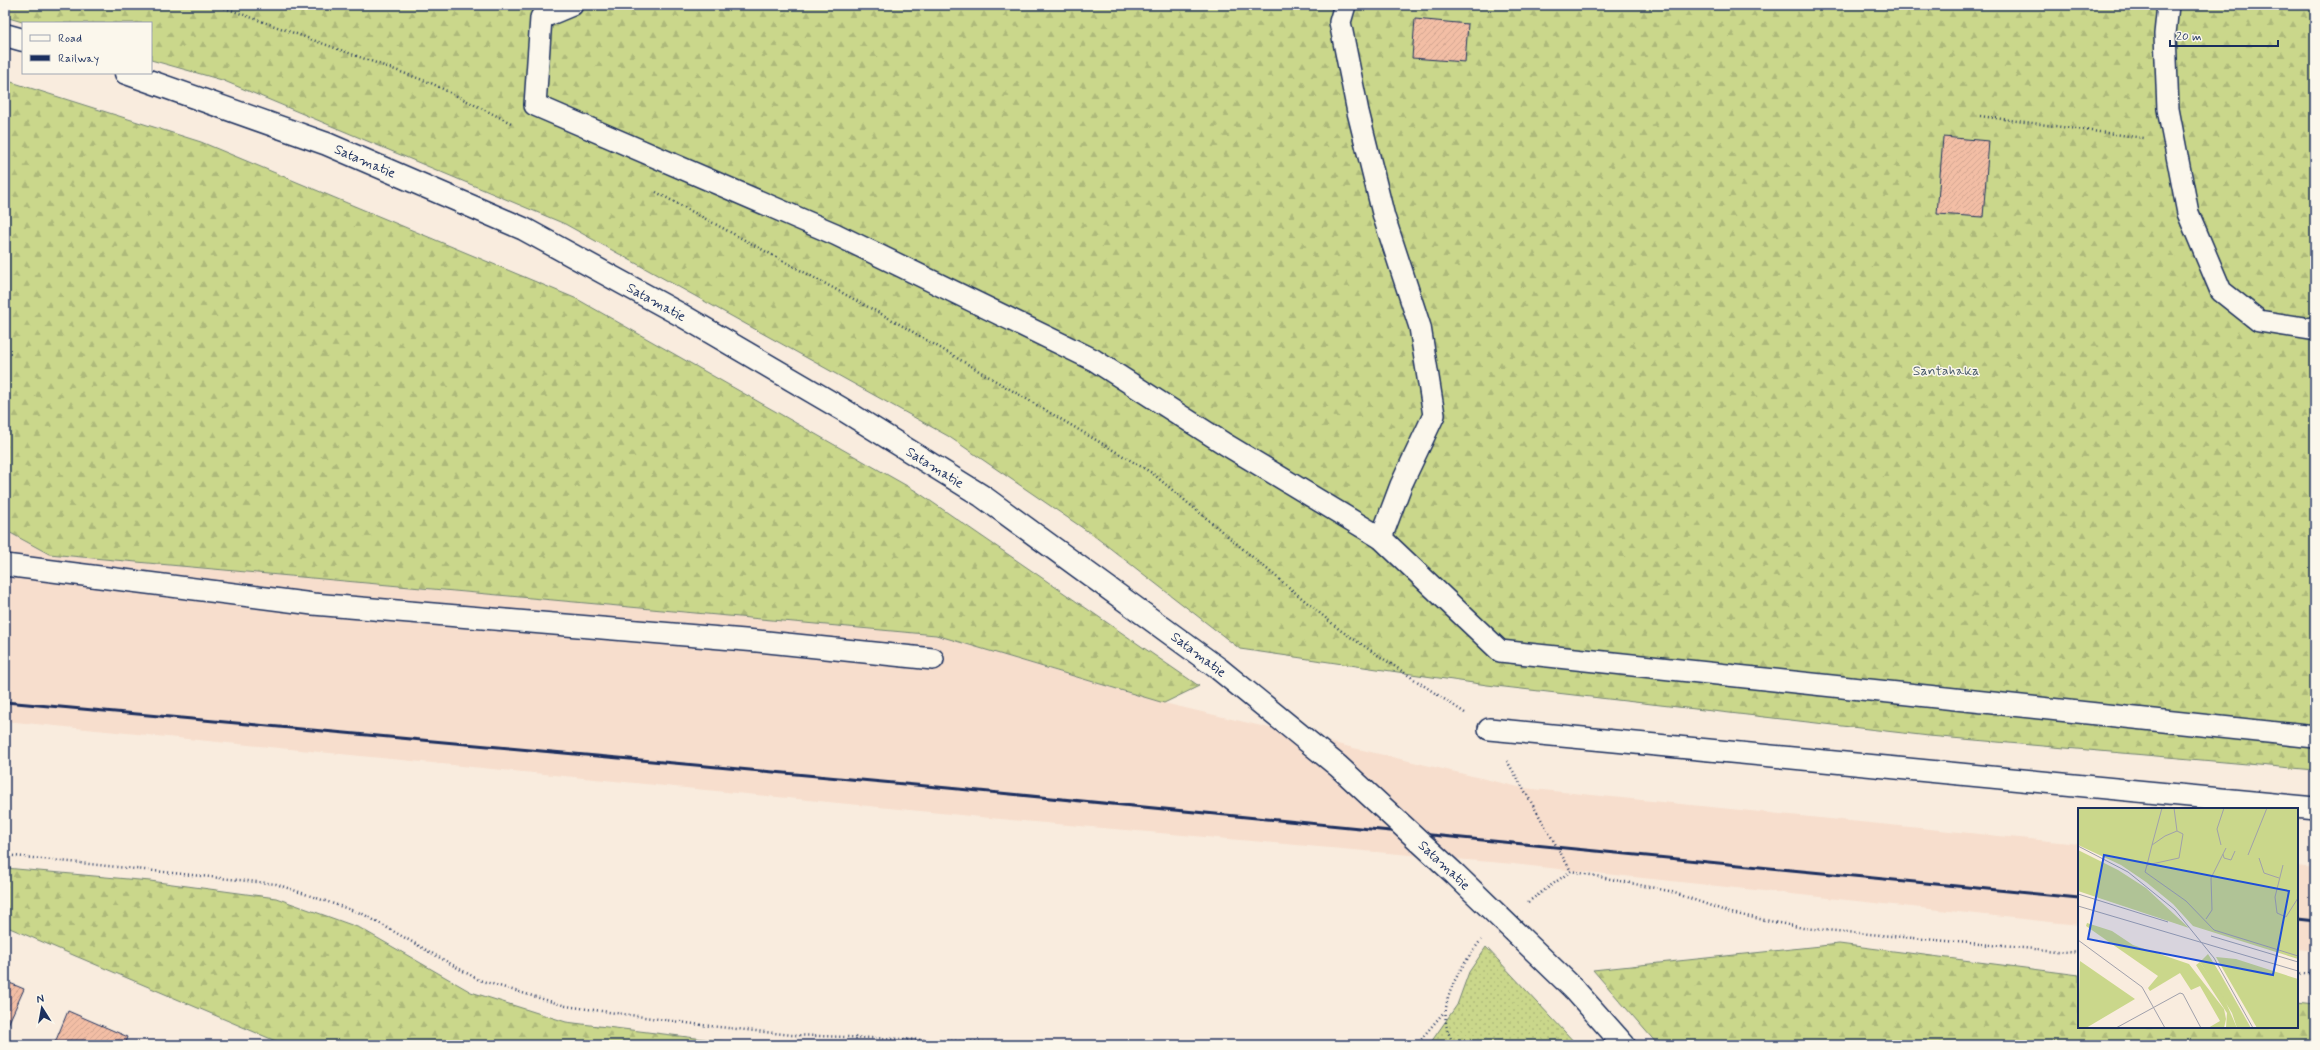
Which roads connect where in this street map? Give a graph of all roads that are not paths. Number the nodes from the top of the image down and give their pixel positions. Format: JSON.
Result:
{"nodes":[{"id":1,"x":572,"y":5,"type":"edge"},
{"id":2,"x":1345,"y":5,"type":"edge"},
{"id":3,"x":2168,"y":5,"type":"edge"},
{"id":4,"x":542,"y":12,"type":"edge"},
{"id":5,"x":5,"y":35,"type":"edge"},
{"id":6,"x":22,"y":40,"type":"edge"},
{"id":7,"x":129,"y":74,"type":"edge"},
{"id":8,"x":2315,"y":327,"type":"edge"},
{"id":9,"x":1381,"y":538,"type":"junction"},
{"id":10,"x":5,"y":565,"type":"edge"},
{"id":11,"x":933,"y":659,"type":"dead end"},
{"id":12,"x":1489,"y":729,"type":"road end"},
{"id":13,"x":2315,"y":737,"type":"edge"},
{"id":14,"x":2315,"y":808,"type":"edge"},
{"id":15,"x":1624,"y":1045,"type":"edge"}],
"edges":[{"from":1,"to":4,"type":"lane"},
{"from":2,"to":9,"type":"lane"},
{"from":3,"to":8,"type":"lane"},
{"from":4,"to":9,"type":"lane"},
{"from":5,"to":6,"type":"main road"},
{"from":7,"to":15,"type":"main road","name":"Satamatie","bridge":true},
{"from":9,"to":13,"type":"lane"},
{"from":10,"to":11,"type":"lane"},
{"from":12,"to":14,"type":"lane"}]}
